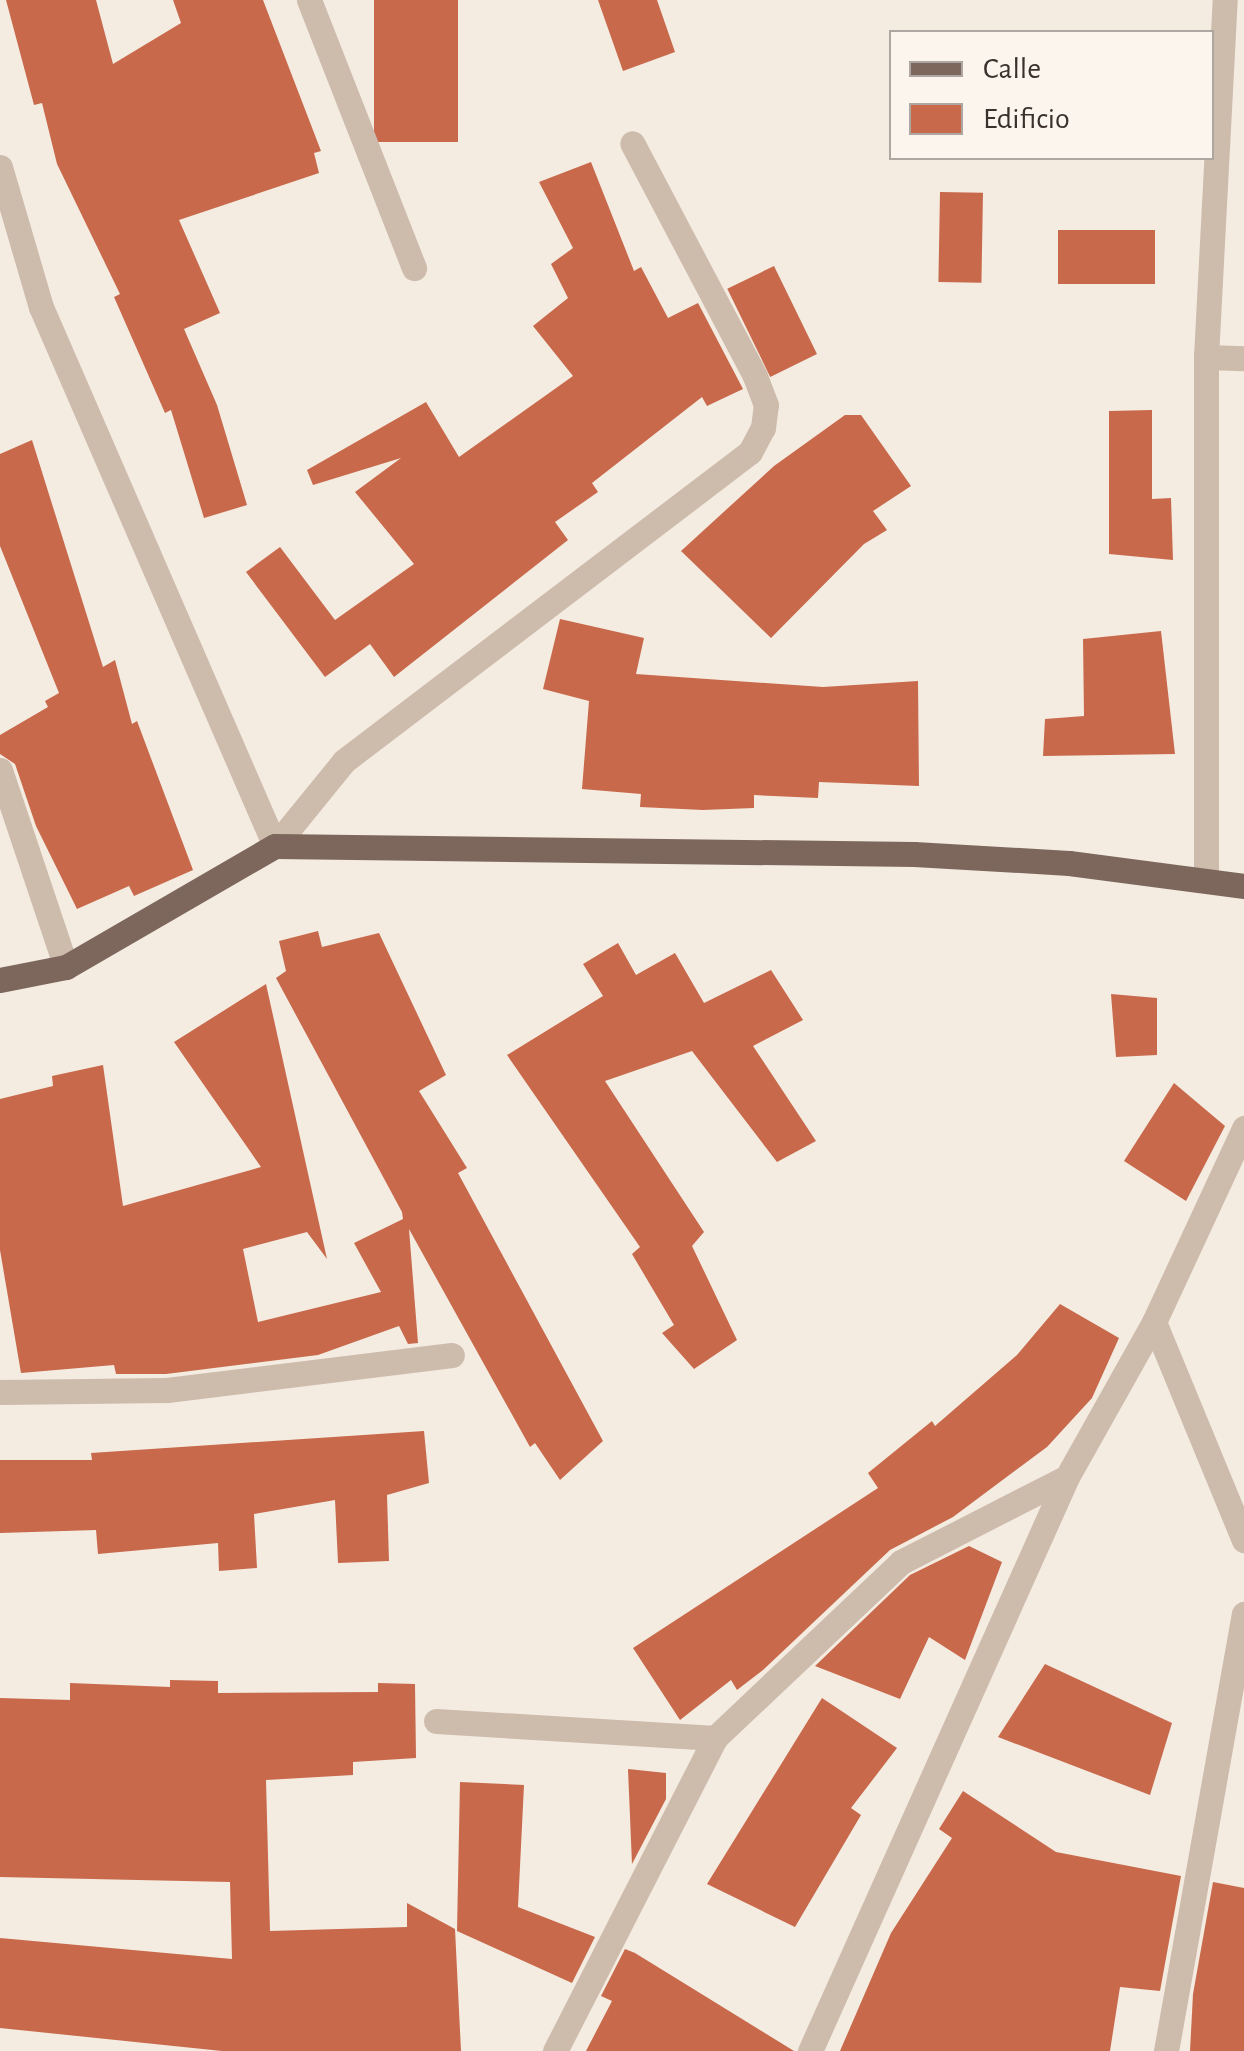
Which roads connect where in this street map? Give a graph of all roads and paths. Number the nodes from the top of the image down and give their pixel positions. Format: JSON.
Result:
{"nodes":[{"id":1,"x":309,"y":0,"type":"edge"},
{"id":2,"x":1225,"y":0,"type":"edge"},
{"id":3,"x":632,"y":143,"type":"dead end"},
{"id":4,"x":0,"y":167,"type":"edge"},
{"id":5,"x":414,"y":268,"type":"dead end"},
{"id":6,"x":1206,"y":357,"type":"junction"},
{"id":7,"x":1244,"y":358,"type":"edge"},
{"id":8,"x":0,"y":770,"type":"edge"},
{"id":9,"x":276,"y":846,"type":"junction"},
{"id":10,"x":1206,"y":880,"type":"junction"},
{"id":11,"x":1244,"y":886,"type":"edge"},
{"id":12,"x":66,"y":967,"type":"junction"},
{"id":13,"x":0,"y":980,"type":"edge"},
{"id":14,"x":1244,"y":1128,"type":"edge"},
{"id":15,"x":1154,"y":1322,"type":"junction"},
{"id":16,"x":452,"y":1355,"type":"dead end"},
{"id":17,"x":0,"y":1392,"type":"edge"},
{"id":18,"x":1068,"y":1477,"type":"junction"},
{"id":19,"x":1244,"y":1540,"type":"edge"},
{"id":20,"x":1244,"y":1614,"type":"edge"},
{"id":21,"x":436,"y":1720,"type":"dead end"},
{"id":22,"x":716,"y":1738,"type":"junction"},
{"id":23,"x":555,"y":2051,"type":"edge"},
{"id":24,"x":810,"y":2051,"type":"edge"},
{"id":25,"x":1166,"y":2051,"type":"edge"}],
"edges":[{"from":1,"to":5,"type":"street"},
{"from":2,"to":6,"type":"street"},
{"from":3,"to":9,"type":"street"},
{"from":4,"to":9,"type":"street"},
{"from":6,"to":7,"type":"street"},
{"from":6,"to":10,"type":"street"},
{"from":8,"to":12,"type":"street"},
{"from":9,"to":10,"type":"main road"},
{"from":9,"to":12,"type":"main road"},
{"from":10,"to":11,"type":"main road"},
{"from":12,"to":13,"type":"main road"},
{"from":14,"to":15,"type":"street"},
{"from":15,"to":18,"type":"street"},
{"from":15,"to":19,"type":"street"},
{"from":16,"to":17,"type":"street"},
{"from":18,"to":22,"type":"street"},
{"from":18,"to":24,"type":"street"},
{"from":20,"to":25,"type":"street"},
{"from":21,"to":22,"type":"street"},
{"from":22,"to":23,"type":"street"}]}
